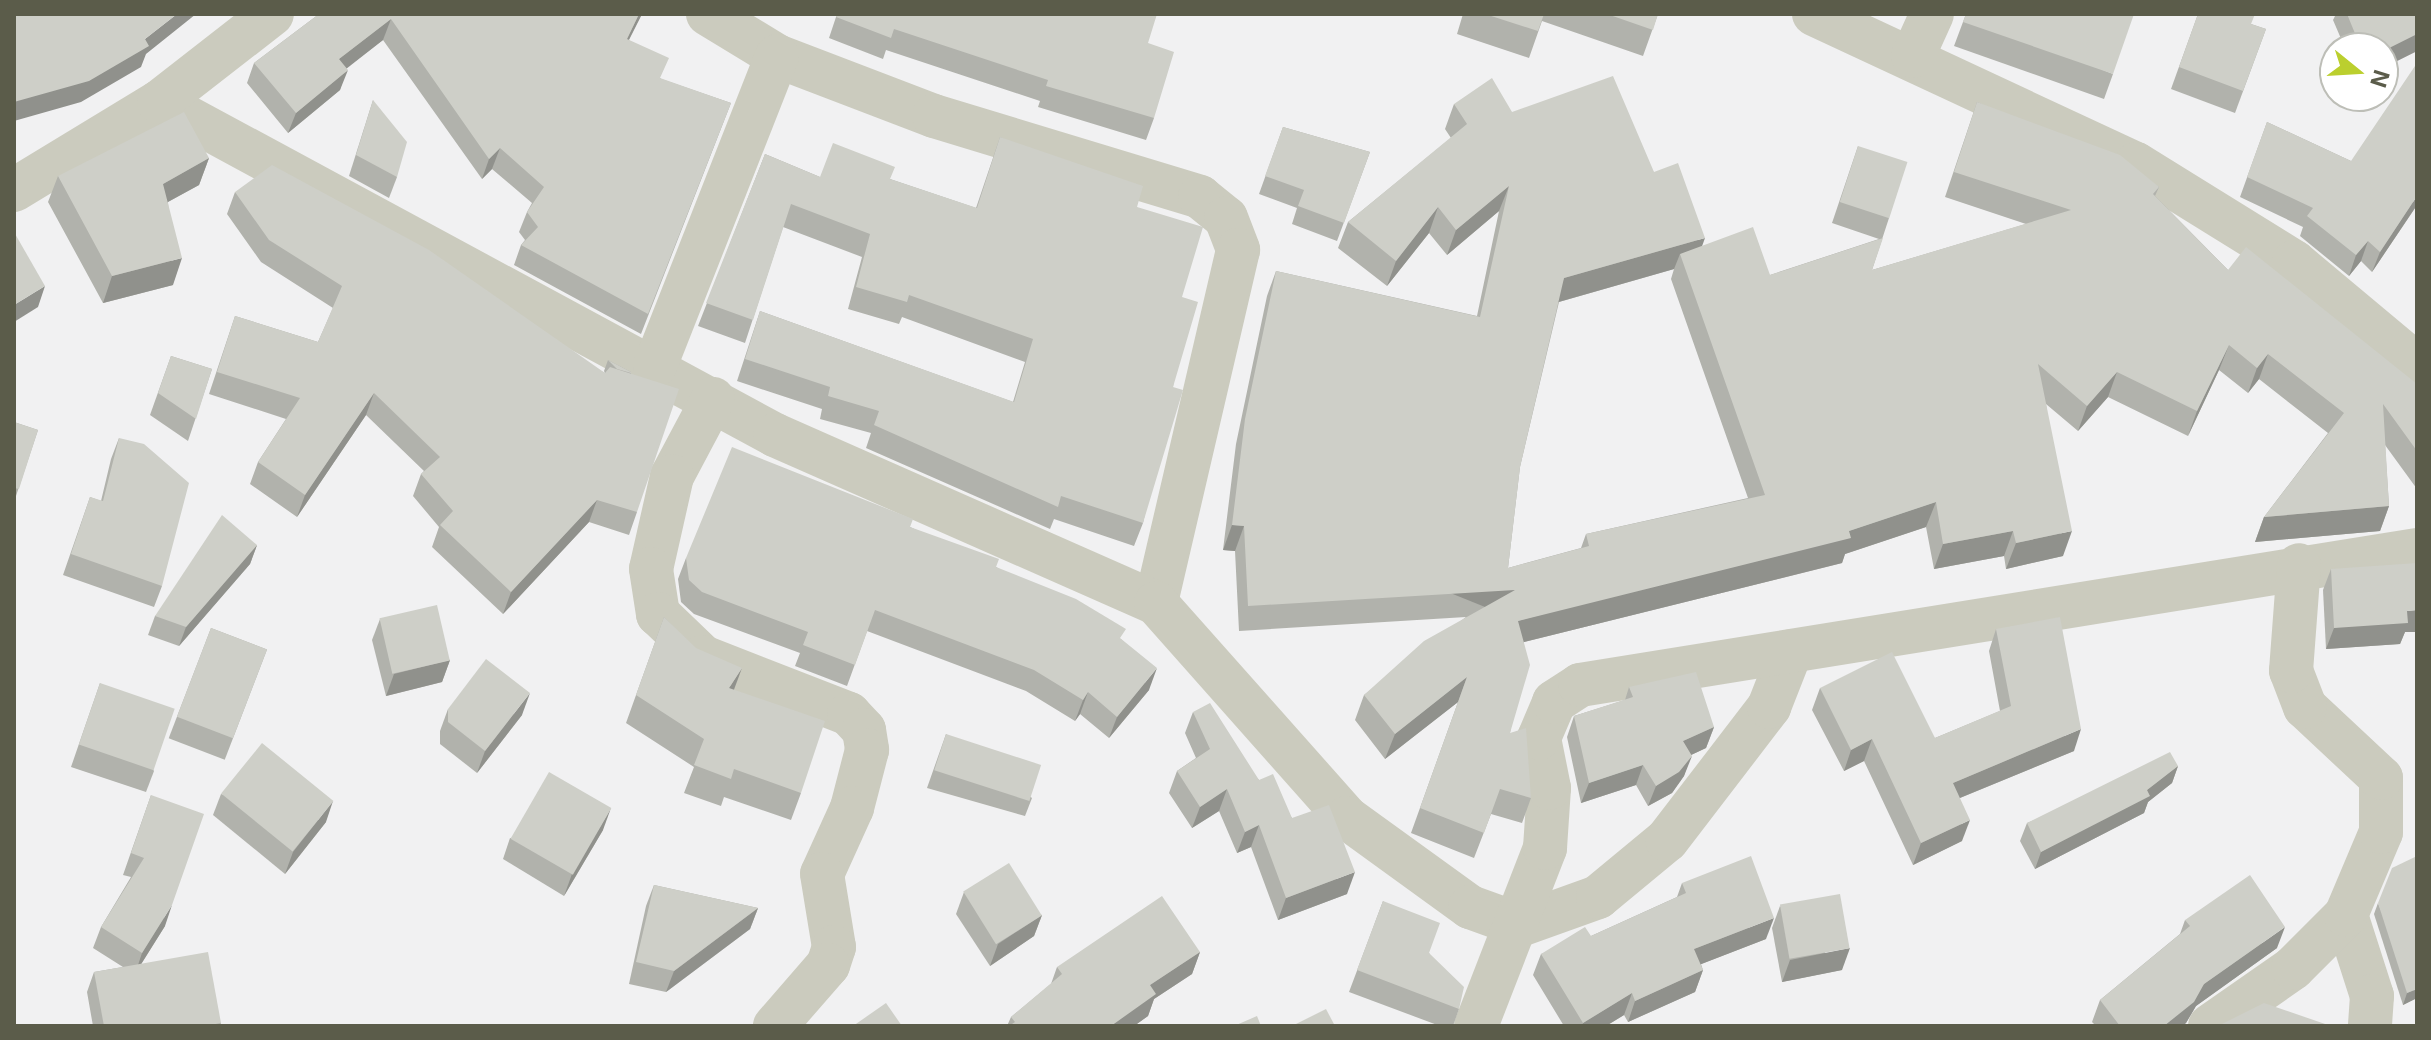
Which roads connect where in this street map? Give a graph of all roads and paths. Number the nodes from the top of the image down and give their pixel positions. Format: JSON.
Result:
{"nodes":[{"id":1,"x":272,"y":14,"type":"edge"},
{"id":2,"x":708,"y":14,"type":"edge"},
{"id":3,"x":1814,"y":14,"type":"edge"},
{"id":4,"x":1932,"y":14,"type":"edge"},
{"id":5,"x":777,"y":56,"type":"junction"},
{"id":6,"x":1913,"y":56,"type":"junction"},
{"id":7,"x":159,"y":102,"type":"junction"},
{"id":8,"x":14,"y":190,"type":"edge"},
{"id":9,"x":2417,"y":365,"type":"edge"},
{"id":10,"x":655,"y":366,"type":"junction"},
{"id":11,"x":713,"y":399,"type":"junction"},
{"id":12,"x":2417,"y":550,"type":"edge"},
{"id":13,"x":2299,"y":565,"type":"junction"},
{"id":14,"x":1156,"y":603,"type":"junction"},
{"id":15,"x":1791,"y":651,"type":"junction"},
{"id":16,"x":2346,"y":915,"type":"junction"},
{"id":17,"x":1520,"y":925,"type":"junction"},
{"id":18,"x":775,"y":1026,"type":"edge"},
{"id":19,"x":1476,"y":1026,"type":"edge"},
{"id":20,"x":2210,"y":1026,"type":"edge"},
{"id":21,"x":2370,"y":1026,"type":"edge"}],
"edges":[{"from":1,"to":7,"type":"street"},
{"from":2,"to":5,"type":"street"},
{"from":3,"to":6,"type":"street"},
{"from":4,"to":6,"type":"street"},
{"from":5,"to":10,"type":"street"},
{"from":5,"to":14,"type":"street"},
{"from":6,"to":9,"type":"street"},
{"from":7,"to":8,"type":"street"},
{"from":7,"to":10,"type":"street"},
{"from":10,"to":11,"type":"street"},
{"from":11,"to":14,"type":"street"},
{"from":11,"to":18,"type":"street"},
{"from":12,"to":13,"type":"street"},
{"from":13,"to":15,"type":"street"},
{"from":13,"to":16,"type":"street"},
{"from":14,"to":17,"type":"street"},
{"from":15,"to":17,"type":"street"},
{"from":15,"to":17,"type":"street"},
{"from":16,"to":20,"type":"street"},
{"from":16,"to":21,"type":"street"},
{"from":17,"to":19,"type":"street"}]}
